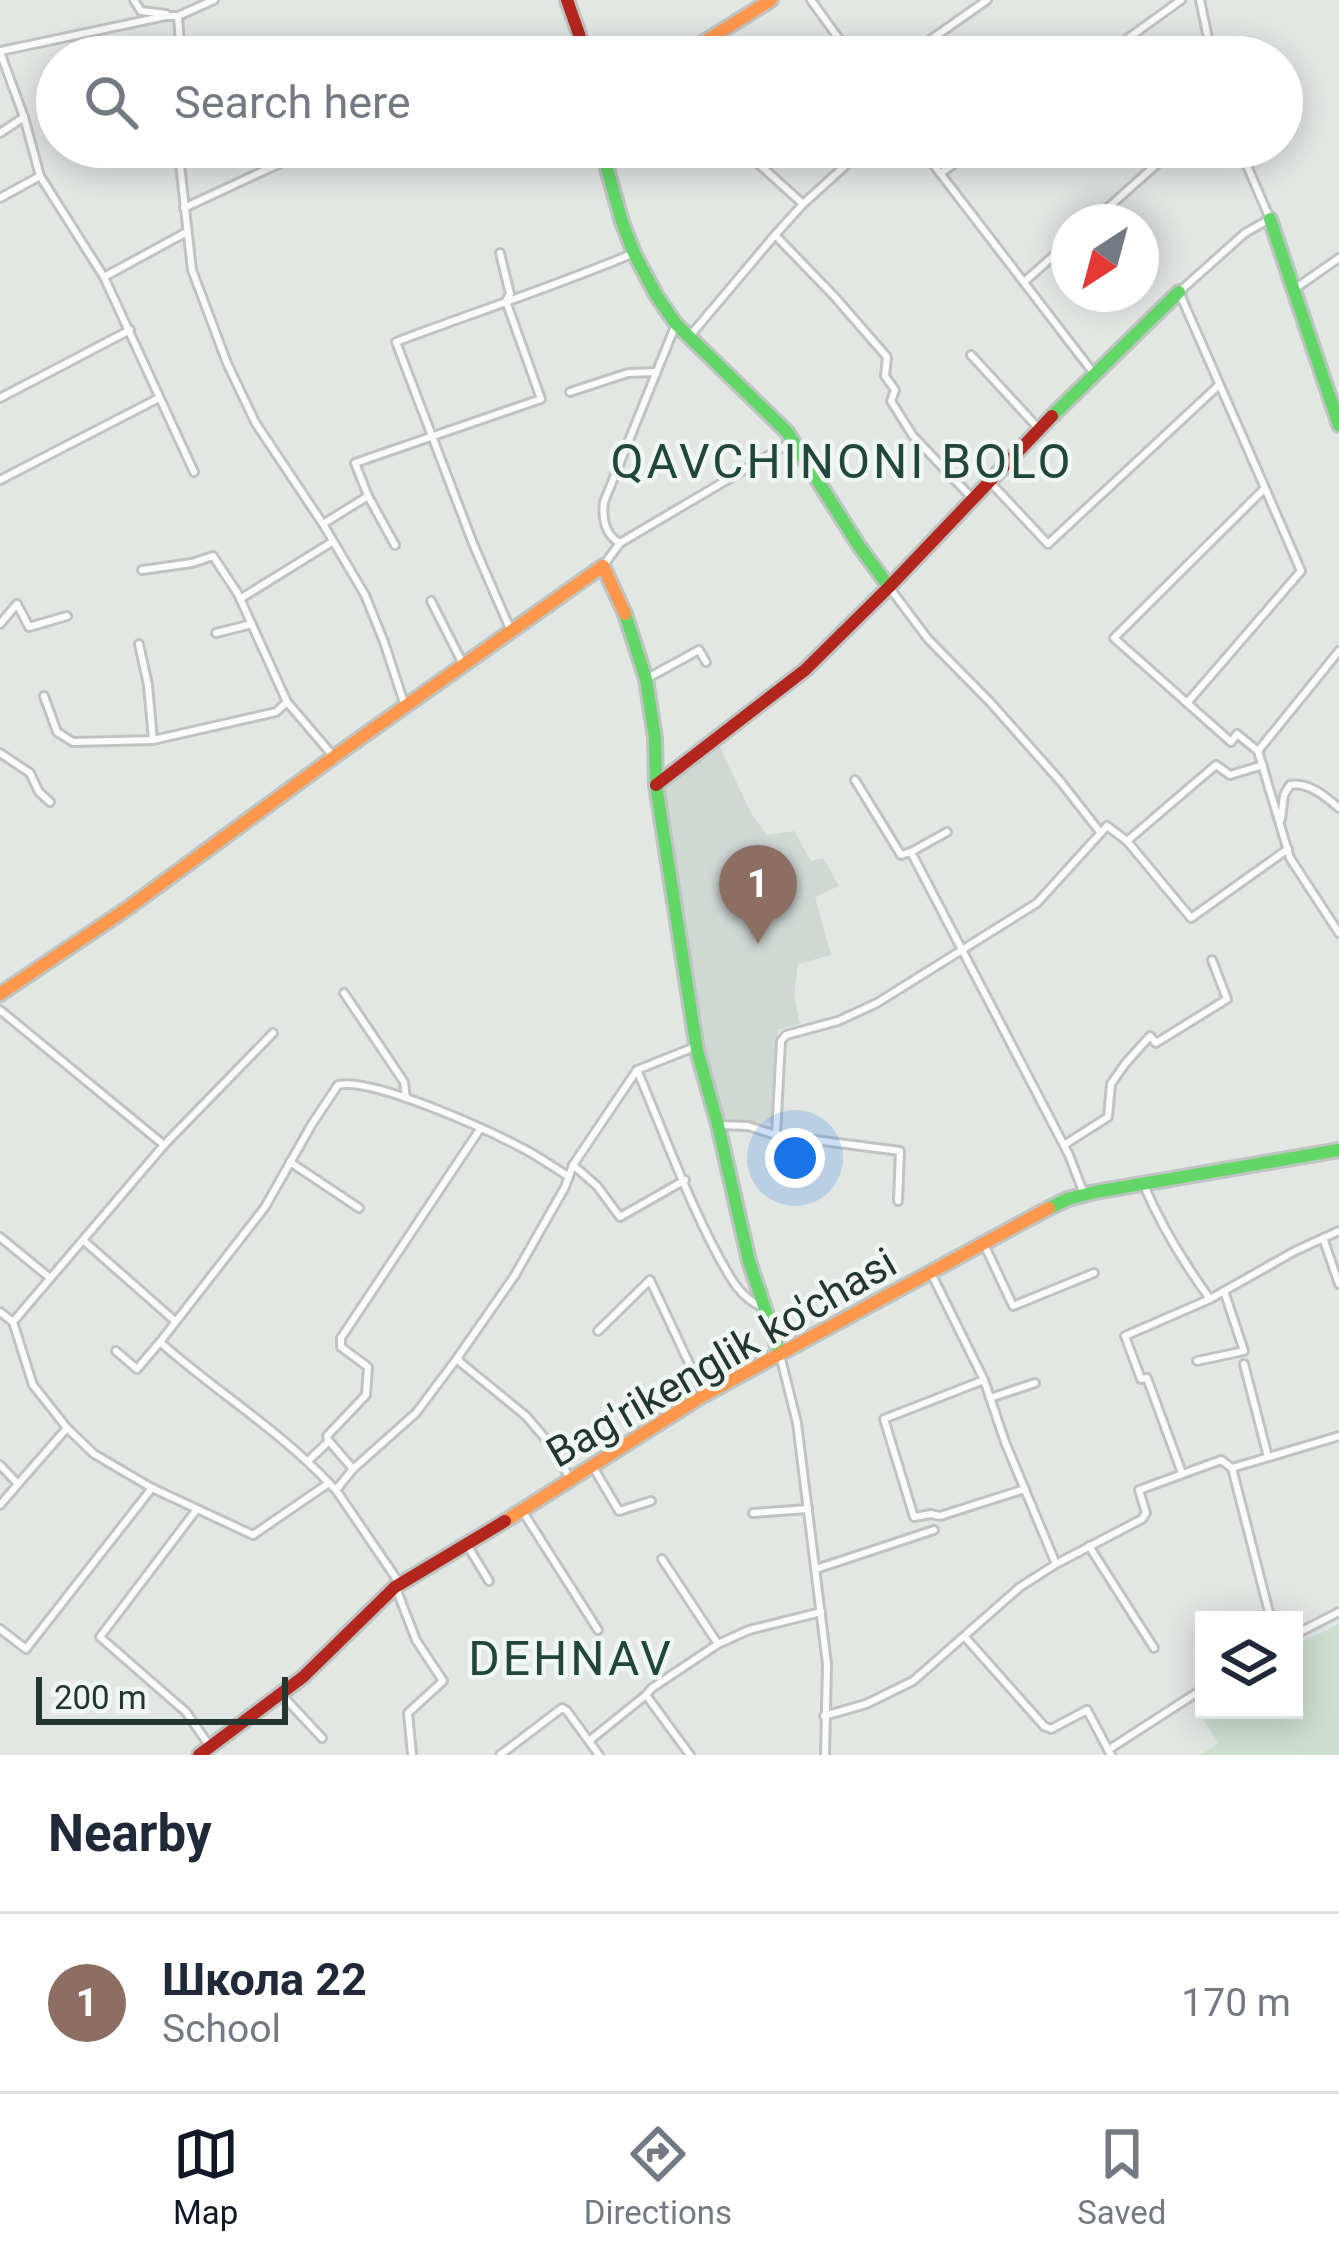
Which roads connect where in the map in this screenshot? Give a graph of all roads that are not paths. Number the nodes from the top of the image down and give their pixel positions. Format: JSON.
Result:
{"nodes":[{"id":1,"x":134,"y":0,"type":"edge"},
{"id":2,"x":214,"y":0,"type":"edge"},
{"id":3,"x":567,"y":0,"type":"edge"},
{"id":4,"x":811,"y":0,"type":"edge"},
{"id":5,"x":987,"y":0,"type":"edge"},
{"id":6,"x":1181,"y":0,"type":"edge"},
{"id":7,"x":1199,"y":0,"type":"edge"},
{"id":8,"x":763,"y":2,"type":"edge"},
{"id":9,"x":178,"y":16,"type":"junction"},
{"id":10,"x":80,"y":36,"type":"edge"},
{"id":11,"x":179,"y":36,"type":"edge"},
{"id":12,"x":579,"y":36,"type":"edge"},
{"id":13,"x":712,"y":36,"type":"edge"},
{"id":14,"x":837,"y":36,"type":"edge"},
{"id":15,"x":936,"y":36,"type":"edge"},
{"id":16,"x":1131,"y":36,"type":"edge"},
{"id":17,"x":1207,"y":36,"type":"edge"},
{"id":18,"x":36,"y":44,"type":"edge"},
{"id":19,"x":1,"y":51,"type":"edge"},
{"id":20,"x":24,"y":117,"type":"junction"},
{"id":21,"x":0,"y":133,"type":"edge"},
{"id":22,"x":36,"y":161,"type":"edge"},
{"id":23,"x":38,"y":168,"type":"edge"},
{"id":24,"x":180,"y":168,"type":"edge"},
{"id":25,"x":270,"y":168,"type":"edge"},
{"id":26,"x":606,"y":168,"type":"edge"},
{"id":27,"x":763,"y":168,"type":"edge"},
{"id":28,"x":843,"y":168,"type":"edge"},
{"id":29,"x":937,"y":168,"type":"edge"},
{"id":30,"x":948,"y":168,"type":"edge"},
{"id":31,"x":1153,"y":168,"type":"edge"},
{"id":32,"x":1248,"y":168,"type":"edge"},
{"id":33,"x":941,"y":173,"type":"junction"},
{"id":34,"x":40,"y":176,"type":"junction"},
{"id":35,"x":0,"y":198,"type":"edge"},
{"id":36,"x":803,"y":204,"type":"junction"},
{"id":37,"x":1112,"y":204,"type":"edge"},
{"id":38,"x":184,"y":208,"type":"junction"},
{"id":39,"x":1270,"y":219,"type":"junction"},
{"id":40,"x":186,"y":232,"type":"junction"},
{"id":41,"x":775,"y":236,"type":"junction"},
{"id":42,"x":500,"y":253,"type":"dead end"},
{"id":43,"x":634,"y":254,"type":"junction"},
{"id":44,"x":1051,"y":258,"type":"edge"},
{"id":45,"x":1339,"y":259,"type":"edge"},
{"id":46,"x":104,"y":278,"type":"junction"},
{"id":47,"x":1024,"y":282,"type":"junction"},
{"id":48,"x":1293,"y":290,"type":"junction"},
{"id":49,"x":1179,"y":292,"type":"junction"},
{"id":50,"x":506,"y":301,"type":"junction"},
{"id":51,"x":676,"y":324,"type":"junction"},
{"id":52,"x":130,"y":330,"type":"junction"},
{"id":53,"x":689,"y":337,"type":"junction"},
{"id":54,"x":970,"y":355,"type":"dead end"},
{"id":55,"x":656,"y":372,"type":"junction"},
{"id":56,"x":1095,"y":375,"type":"junction"},
{"id":57,"x":1218,"y":386,"type":"junction"},
{"id":58,"x":570,"y":392,"type":"dead end"},
{"id":59,"x":0,"y":398,"type":"edge"},
{"id":60,"x":159,"y":398,"type":"junction"},
{"id":61,"x":1339,"y":425,"type":"edge"},
{"id":62,"x":1039,"y":429,"type":"junction"},
{"id":63,"x":433,"y":436,"type":"junction"},
{"id":64,"x":793,"y":441,"type":"junction"},
{"id":65,"x":194,"y":472,"type":"dead end"},
{"id":66,"x":0,"y":480,"type":"edge"},
{"id":67,"x":989,"y":482,"type":"junction"},
{"id":68,"x":1265,"y":488,"type":"junction"},
{"id":69,"x":368,"y":496,"type":"junction"},
{"id":70,"x":973,"y":499,"type":"junction"},
{"id":71,"x":323,"y":524,"type":"junction"},
{"id":72,"x":332,"y":542,"type":"junction"},
{"id":73,"x":620,"y":543,"type":"junction"},
{"id":74,"x":395,"y":544,"type":"dead end"},
{"id":75,"x":603,"y":566,"type":"junction"},
{"id":76,"x":142,"y":570,"type":"dead end"},
{"id":77,"x":890,"y":587,"type":"junction"},
{"id":78,"x":239,"y":598,"type":"junction"},
{"id":79,"x":431,"y":601,"type":"dead end"},
{"id":80,"x":67,"y":616,"type":"dead end"},
{"id":81,"x":0,"y":624,"type":"edge"},
{"id":82,"x":252,"y":624,"type":"junction"},
{"id":83,"x":511,"y":632,"type":"junction"},
{"id":84,"x":216,"y":633,"type":"dead end"},
{"id":85,"x":139,"y":644,"type":"dead end"},
{"id":86,"x":1339,"y":652,"type":"edge"},
{"id":87,"x":706,"y":662,"type":"dead end"},
{"id":88,"x":464,"y":664,"type":"junction"},
{"id":89,"x":646,"y":679,"type":"junction"},
{"id":90,"x":44,"y":696,"type":"dead end"},
{"id":91,"x":287,"y":702,"type":"junction"},
{"id":92,"x":1187,"y":703,"type":"junction"},
{"id":93,"x":405,"y":706,"type":"junction"},
{"id":94,"x":153,"y":740,"type":"junction"},
{"id":95,"x":1258,"y":751,"type":"junction"},
{"id":96,"x":0,"y":753,"type":"edge"},
{"id":97,"x":334,"y":757,"type":"junction"},
{"id":98,"x":1263,"y":765,"type":"junction"},
{"id":99,"x":855,"y":780,"type":"dead end"},
{"id":100,"x":656,"y":784,"type":"junction"},
{"id":101,"x":50,"y":802,"type":"dead end"},
{"id":102,"x":1339,"y":808,"type":"edge"},
{"id":103,"x":1280,"y":822,"type":"junction"},
{"id":104,"x":947,"y":832,"type":"dead end"},
{"id":105,"x":1100,"y":832,"type":"junction"},
{"id":106,"x":1127,"y":841,"type":"junction"},
{"id":107,"x":1288,"y":850,"type":"junction"},
{"id":108,"x":911,"y":852,"type":"junction"},
{"id":109,"x":1339,"y":933,"type":"edge"},
{"id":110,"x":962,"y":950,"type":"junction"},
{"id":111,"x":1212,"y":960,"type":"dead end"},
{"id":112,"x":344,"y":993,"type":"dead end"},
{"id":113,"x":0,"y":994,"type":"edge"},
{"id":114,"x":0,"y":1010,"type":"edge"},
{"id":115,"x":273,"y":1033,"type":"dead end"},
{"id":116,"x":697,"y":1046,"type":"junction"},
{"id":117,"x":637,"y":1070,"type":"junction"},
{"id":118,"x":406,"y":1098,"type":"junction"},
{"id":119,"x":718,"y":1125,"type":"junction"},
{"id":120,"x":480,"y":1129,"type":"junction"},
{"id":121,"x":776,"y":1135,"type":"junction"},
{"id":122,"x":164,"y":1144,"type":"junction"},
{"id":123,"x":1064,"y":1145,"type":"junction"},
{"id":124,"x":1339,"y":1150,"type":"edge"},
{"id":125,"x":290,"y":1162,"type":"junction"},
{"id":126,"x":573,"y":1165,"type":"junction"},
{"id":127,"x":569,"y":1177,"type":"junction"},
{"id":128,"x":685,"y":1180,"type":"junction"},
{"id":129,"x":1144,"y":1184,"type":"junction"},
{"id":130,"x":1084,"y":1194,"type":"junction"},
{"id":131,"x":898,"y":1201,"type":"dead end"},
{"id":132,"x":359,"y":1208,"type":"dead end"},
{"id":133,"x":1339,"y":1231,"type":"edge"},
{"id":134,"x":0,"y":1237,"type":"edge"},
{"id":135,"x":1323,"y":1238,"type":"junction"},
{"id":136,"x":82,"y":1240,"type":"junction"},
{"id":137,"x":983,"y":1244,"type":"junction"},
{"id":138,"x":931,"y":1273,"type":"junction"},
{"id":139,"x":1094,"y":1273,"type":"dead end"},
{"id":140,"x":50,"y":1278,"type":"junction"},
{"id":141,"x":1339,"y":1284,"type":"edge"},
{"id":142,"x":1224,"y":1291,"type":"junction"},
{"id":143,"x":1210,"y":1299,"type":"junction"},
{"id":144,"x":765,"y":1308,"type":"junction"},
{"id":145,"x":0,"y":1312,"type":"edge"},
{"id":146,"x":13,"y":1322,"type":"junction"},
{"id":147,"x":176,"y":1322,"type":"junction"},
{"id":148,"x":598,"y":1331,"type":"dead end"},
{"id":149,"x":160,"y":1342,"type":"junction"},
{"id":150,"x":116,"y":1351,"type":"dead end"},
{"id":151,"x":780,"y":1354,"type":"junction"},
{"id":152,"x":458,"y":1357,"type":"junction"},
{"id":153,"x":1197,"y":1361,"type":"dead end"},
{"id":154,"x":1244,"y":1364,"type":"dead end"},
{"id":155,"x":984,"y":1380,"type":"junction"},
{"id":156,"x":1035,"y":1383,"type":"dead end"},
{"id":157,"x":704,"y":1395,"type":"junction"},
{"id":158,"x":990,"y":1398,"type":"junction"},
{"id":159,"x":67,"y":1428,"type":"junction"},
{"id":160,"x":1339,"y":1436,"type":"edge"},
{"id":161,"x":329,"y":1442,"type":"junction"},
{"id":162,"x":1268,"y":1457,"type":"junction"},
{"id":163,"x":308,"y":1461,"type":"junction"},
{"id":164,"x":0,"y":1465,"type":"edge"},
{"id":165,"x":593,"y":1468,"type":"junction"},
{"id":166,"x":1232,"y":1468,"type":"junction"},
{"id":167,"x":353,"y":1469,"type":"junction"},
{"id":168,"x":1182,"y":1473,"type":"junction"},
{"id":169,"x":572,"y":1481,"type":"junction"},
{"id":170,"x":18,"y":1484,"type":"junction"},
{"id":171,"x":329,"y":1484,"type":"junction"},
{"id":172,"x":152,"y":1488,"type":"junction"},
{"id":173,"x":1024,"y":1489,"type":"junction"},
{"id":174,"x":336,"y":1490,"type":"junction"},
{"id":175,"x":651,"y":1502,"type":"dead end"},
{"id":176,"x":0,"y":1505,"type":"edge"},
{"id":177,"x":197,"y":1509,"type":"junction"},
{"id":178,"x":808,"y":1509,"type":"junction"},
{"id":179,"x":523,"y":1511,"type":"junction"},
{"id":180,"x":753,"y":1513,"type":"dead end"},
{"id":181,"x":934,"y":1530,"type":"dead end"},
{"id":182,"x":467,"y":1545,"type":"junction"},
{"id":183,"x":1089,"y":1546,"type":"junction"},
{"id":184,"x":662,"y":1559,"type":"dead end"},
{"id":185,"x":1056,"y":1564,"type":"junction"},
{"id":186,"x":816,"y":1569,"type":"junction"},
{"id":187,"x":489,"y":1581,"type":"dead end"},
{"id":188,"x":398,"y":1586,"type":"junction"},
{"id":189,"x":1269,"y":1611,"type":"edge"},
{"id":190,"x":821,"y":1612,"type":"junction"},
{"id":191,"x":1339,"y":1612,"type":"edge"},
{"id":192,"x":0,"y":1629,"type":"edge"},
{"id":193,"x":598,"y":1630,"type":"dead end"},
{"id":194,"x":1303,"y":1630,"type":"edge"},
{"id":195,"x":965,"y":1636,"type":"junction"},
{"id":196,"x":718,"y":1644,"type":"junction"},
{"id":197,"x":1154,"y":1648,"type":"dead end"},
{"id":198,"x":281,"y":1694,"type":"junction"},
{"id":199,"x":1195,"y":1694,"type":"edge"},
{"id":200,"x":646,"y":1695,"type":"junction"},
{"id":201,"x":824,"y":1716,"type":"junction"},
{"id":202,"x":322,"y":1738,"type":"dead end"},
{"id":203,"x":589,"y":1741,"type":"junction"},
{"id":204,"x":205,"y":1751,"type":"edge"},
{"id":205,"x":1109,"y":1752,"type":"edge"},
{"id":206,"x":412,"y":1755,"type":"edge"},
{"id":207,"x":500,"y":1755,"type":"edge"},
{"id":208,"x":599,"y":1755,"type":"edge"},
{"id":209,"x":690,"y":1755,"type":"edge"},
{"id":210,"x":825,"y":1755,"type":"edge"}],
"edges":[{"from":1,"to":9,"type":"street"},
{"from":2,"to":9,"type":"street"},
{"from":3,"to":12,"type":"street"},
{"from":4,"to":14,"type":"street"},
{"from":5,"to":15,"type":"street"},
{"from":6,"to":16,"type":"street"},
{"from":7,"to":17,"type":"street"},
{"from":8,"to":13,"type":"street"},
{"from":9,"to":10,"type":"street"},
{"from":9,"to":11,"type":"street"},
{"from":18,"to":19,"type":"street"},
{"from":19,"to":20,"type":"street"},
{"from":20,"to":21,"type":"street"},
{"from":20,"to":22,"type":"street"},
{"from":23,"to":34,"type":"street"},
{"from":24,"to":38,"type":"street"},
{"from":25,"to":38,"type":"street"},
{"from":26,"to":43,"type":"street"},
{"from":27,"to":36,"type":"street"},
{"from":28,"to":36,"type":"street"},
{"from":29,"to":33,"type":"street"},
{"from":30,"to":33,"type":"street"},
{"from":31,"to":37,"type":"street"},
{"from":32,"to":39,"type":"street"},
{"from":33,"to":47,"type":"street"},
{"from":34,"to":35,"type":"street"},
{"from":34,"to":46,"type":"street"},
{"from":36,"to":41,"type":"street"},
{"from":38,"to":40,"type":"street"},
{"from":39,"to":48,"type":"street"},
{"from":39,"to":49,"type":"street"},
{"from":40,"to":46,"type":"street"},
{"from":40,"to":71,"type":"street"},
{"from":41,"to":53,"type":"street"},
{"from":41,"to":70,"type":"street"},
{"from":42,"to":50,"type":"street"},
{"from":43,"to":50,"type":"street"},
{"from":43,"to":51,"type":"street"},
{"from":44,"to":47,"type":"street"},
{"from":45,"to":48,"type":"street"},
{"from":46,"to":52,"type":"street"},
{"from":47,"to":56,"type":"street"},
{"from":48,"to":61,"type":"street"},
{"from":49,"to":56,"type":"street"},
{"from":49,"to":57,"type":"street"},
{"from":50,"to":63,"type":"street"},
{"from":50,"to":63,"type":"street"},
{"from":51,"to":53,"type":"street"},
{"from":51,"to":55,"type":"street"},
{"from":52,"to":59,"type":"street"},
{"from":52,"to":60,"type":"street"},
{"from":53,"to":64,"type":"street"},
{"from":54,"to":62,"type":"street"},
{"from":55,"to":58,"type":"street"},
{"from":55,"to":73,"type":"street"},
{"from":56,"to":62,"type":"street"},
{"from":57,"to":67,"type":"street"},
{"from":57,"to":68,"type":"street"},
{"from":60,"to":65,"type":"street"},
{"from":60,"to":66,"type":"street"},
{"from":62,"to":67,"type":"street"},
{"from":63,"to":69,"type":"street"},
{"from":63,"to":83,"type":"street"},
{"from":64,"to":73,"type":"street"},
{"from":64,"to":77,"type":"street"},
{"from":67,"to":70,"type":"street"},
{"from":68,"to":92,"type":"street"},
{"from":68,"to":92,"type":"street"},
{"from":69,"to":71,"type":"street"},
{"from":69,"to":74,"type":"street"},
{"from":70,"to":77,"type":"street"},
{"from":71,"to":72,"type":"street"},
{"from":72,"to":78,"type":"street"},
{"from":72,"to":93,"type":"street"},
{"from":73,"to":75,"type":"street"},
{"from":75,"to":83,"type":"street"},
{"from":75,"to":89,"type":"street"},
{"from":76,"to":78,"type":"street"},
{"from":77,"to":100,"type":"street"},
{"from":77,"to":105,"type":"street"},
{"from":78,"to":82,"type":"street"},
{"from":79,"to":88,"type":"street"},
{"from":80,"to":81,"type":"street"},
{"from":82,"to":84,"type":"street"},
{"from":82,"to":91,"type":"street"},
{"from":83,"to":88,"type":"street"},
{"from":85,"to":94,"type":"street"},
{"from":86,"to":95,"type":"street"},
{"from":87,"to":89,"type":"street"},
{"from":88,"to":93,"type":"street"},
{"from":89,"to":100,"type":"street"},
{"from":90,"to":94,"type":"street"},
{"from":91,"to":94,"type":"street"},
{"from":91,"to":97,"type":"street"},
{"from":92,"to":95,"type":"street"},
{"from":93,"to":97,"type":"street"},
{"from":95,"to":98,"type":"street"},
{"from":96,"to":101,"type":"street"},
{"from":97,"to":113,"type":"street"},
{"from":98,"to":103,"type":"street"},
{"from":98,"to":106,"type":"street"},
{"from":99,"to":108,"type":"street"},
{"from":100,"to":116,"type":"street"},
{"from":102,"to":103,"type":"street"},
{"from":103,"to":107,"type":"street"},
{"from":104,"to":108,"type":"street"},
{"from":105,"to":106,"type":"street"},
{"from":105,"to":110,"type":"street"},
{"from":106,"to":107,"type":"street"},
{"from":107,"to":109,"type":"street"},
{"from":108,"to":110,"type":"street"},
{"from":110,"to":121,"type":"street"},
{"from":110,"to":123,"type":"street"},
{"from":111,"to":123,"type":"street"},
{"from":112,"to":118,"type":"street"},
{"from":114,"to":122,"type":"street"},
{"from":115,"to":122,"type":"street"},
{"from":116,"to":117,"type":"street"},
{"from":116,"to":119,"type":"street"},
{"from":117,"to":126,"type":"street"},
{"from":117,"to":128,"type":"street"},
{"from":118,"to":120,"type":"street"},
{"from":118,"to":125,"type":"street"},
{"from":119,"to":121,"type":"street"},
{"from":119,"to":144,"type":"street"},
{"from":120,"to":127,"type":"street"},
{"from":120,"to":161,"type":"street"},
{"from":121,"to":131,"type":"street"},
{"from":122,"to":136,"type":"street"},
{"from":123,"to":130,"type":"street"},
{"from":124,"to":129,"type":"street","name":"Bag'rikenglik ko'chasi"},
{"from":125,"to":132,"type":"street"},
{"from":125,"to":147,"type":"street"},
{"from":126,"to":127,"type":"street"},
{"from":126,"to":128,"type":"street"},
{"from":127,"to":152,"type":"street"},
{"from":128,"to":144,"type":"street"},
{"from":129,"to":130,"type":"street","name":"Bag'rikenglik ko'chasi"},
{"from":129,"to":143,"type":"street"},
{"from":130,"to":137,"type":"street","name":"Bag'rikenglik ko'chasi"},
{"from":133,"to":135,"type":"street"},
{"from":134,"to":140,"type":"street"},
{"from":135,"to":141,"type":"street"},
{"from":135,"to":142,"type":"street"},
{"from":136,"to":140,"type":"street"},
{"from":136,"to":147,"type":"street"},
{"from":137,"to":138,"type":"street","name":"Bag'rikenglik ko'chasi"},
{"from":137,"to":139,"type":"street"},
{"from":138,"to":151,"type":"street","name":"Bag'rikenglik ko'chasi"},
{"from":138,"to":155,"type":"street"},
{"from":140,"to":146,"type":"street"},
{"from":142,"to":143,"type":"street"},
{"from":142,"to":153,"type":"street"},
{"from":143,"to":168,"type":"street"},
{"from":144,"to":151,"type":"street"},
{"from":145,"to":146,"type":"street"},
{"from":146,"to":159,"type":"street"},
{"from":147,"to":149,"type":"street"},
{"from":148,"to":157,"type":"street"},
{"from":149,"to":150,"type":"street"},
{"from":149,"to":163,"type":"street"},
{"from":151,"to":157,"type":"street","name":"Bag'rikenglik ko'chasi"},
{"from":151,"to":178,"type":"street"},
{"from":152,"to":167,"type":"street"},
{"from":152,"to":169,"type":"street"},
{"from":154,"to":162,"type":"street"},
{"from":155,"to":158,"type":"street"},
{"from":155,"to":173,"type":"street"},
{"from":156,"to":158,"type":"street"},
{"from":157,"to":165,"type":"street","name":"Bag'rikenglik ko'chasi"},
{"from":158,"to":173,"type":"street"},
{"from":159,"to":170,"type":"street"},
{"from":159,"to":172,"type":"street"},
{"from":160,"to":162,"type":"street"},
{"from":161,"to":163,"type":"street"},
{"from":161,"to":167,"type":"street"},
{"from":162,"to":166,"type":"street"},
{"from":163,"to":171,"type":"street"},
{"from":164,"to":170,"type":"street"},
{"from":165,"to":169,"type":"street","name":"Bag'rikenglik ko'chasi"},
{"from":165,"to":175,"type":"street"},
{"from":166,"to":168,"type":"street"},
{"from":166,"to":189,"type":"street"},
{"from":167,"to":174,"type":"street"},
{"from":168,"to":183,"type":"street"},
{"from":169,"to":179,"type":"street","name":"Bag'rikenglik ko'chasi"},
{"from":170,"to":176,"type":"street"},
{"from":171,"to":174,"type":"street"},
{"from":171,"to":177,"type":"street"},
{"from":172,"to":177,"type":"street"},
{"from":172,"to":192,"type":"street"},
{"from":173,"to":185,"type":"street"},
{"from":174,"to":188,"type":"street"},
{"from":177,"to":204,"type":"street"},
{"from":178,"to":180,"type":"street"},
{"from":178,"to":186,"type":"street"},
{"from":179,"to":182,"type":"street","name":"Bag'rikenglik ko'chasi"},
{"from":179,"to":193,"type":"street"},
{"from":181,"to":186,"type":"street"},
{"from":182,"to":187,"type":"street"},
{"from":182,"to":188,"type":"street","name":"Bag'rikenglik ko'chasi"},
{"from":183,"to":185,"type":"street"},
{"from":183,"to":197,"type":"street"},
{"from":184,"to":196,"type":"street"},
{"from":185,"to":195,"type":"street"},
{"from":186,"to":190,"type":"street"},
{"from":188,"to":198,"type":"street","name":"Bag'rikenglik ko'chasi"},
{"from":188,"to":206,"type":"street"},
{"from":190,"to":196,"type":"street"},
{"from":190,"to":201,"type":"street"},
{"from":191,"to":194,"type":"street"},
{"from":195,"to":201,"type":"street"},
{"from":195,"to":205,"type":"street"},
{"from":196,"to":200,"type":"street"},
{"from":198,"to":202,"type":"street"},
{"from":198,"to":204,"type":"street","name":"Bag'rikenglik ko'chasi"},
{"from":199,"to":205,"type":"street"},
{"from":200,"to":203,"type":"street"},
{"from":200,"to":209,"type":"street"},
{"from":201,"to":210,"type":"street"},
{"from":203,"to":207,"type":"street"},
{"from":203,"to":208,"type":"street"}]}
